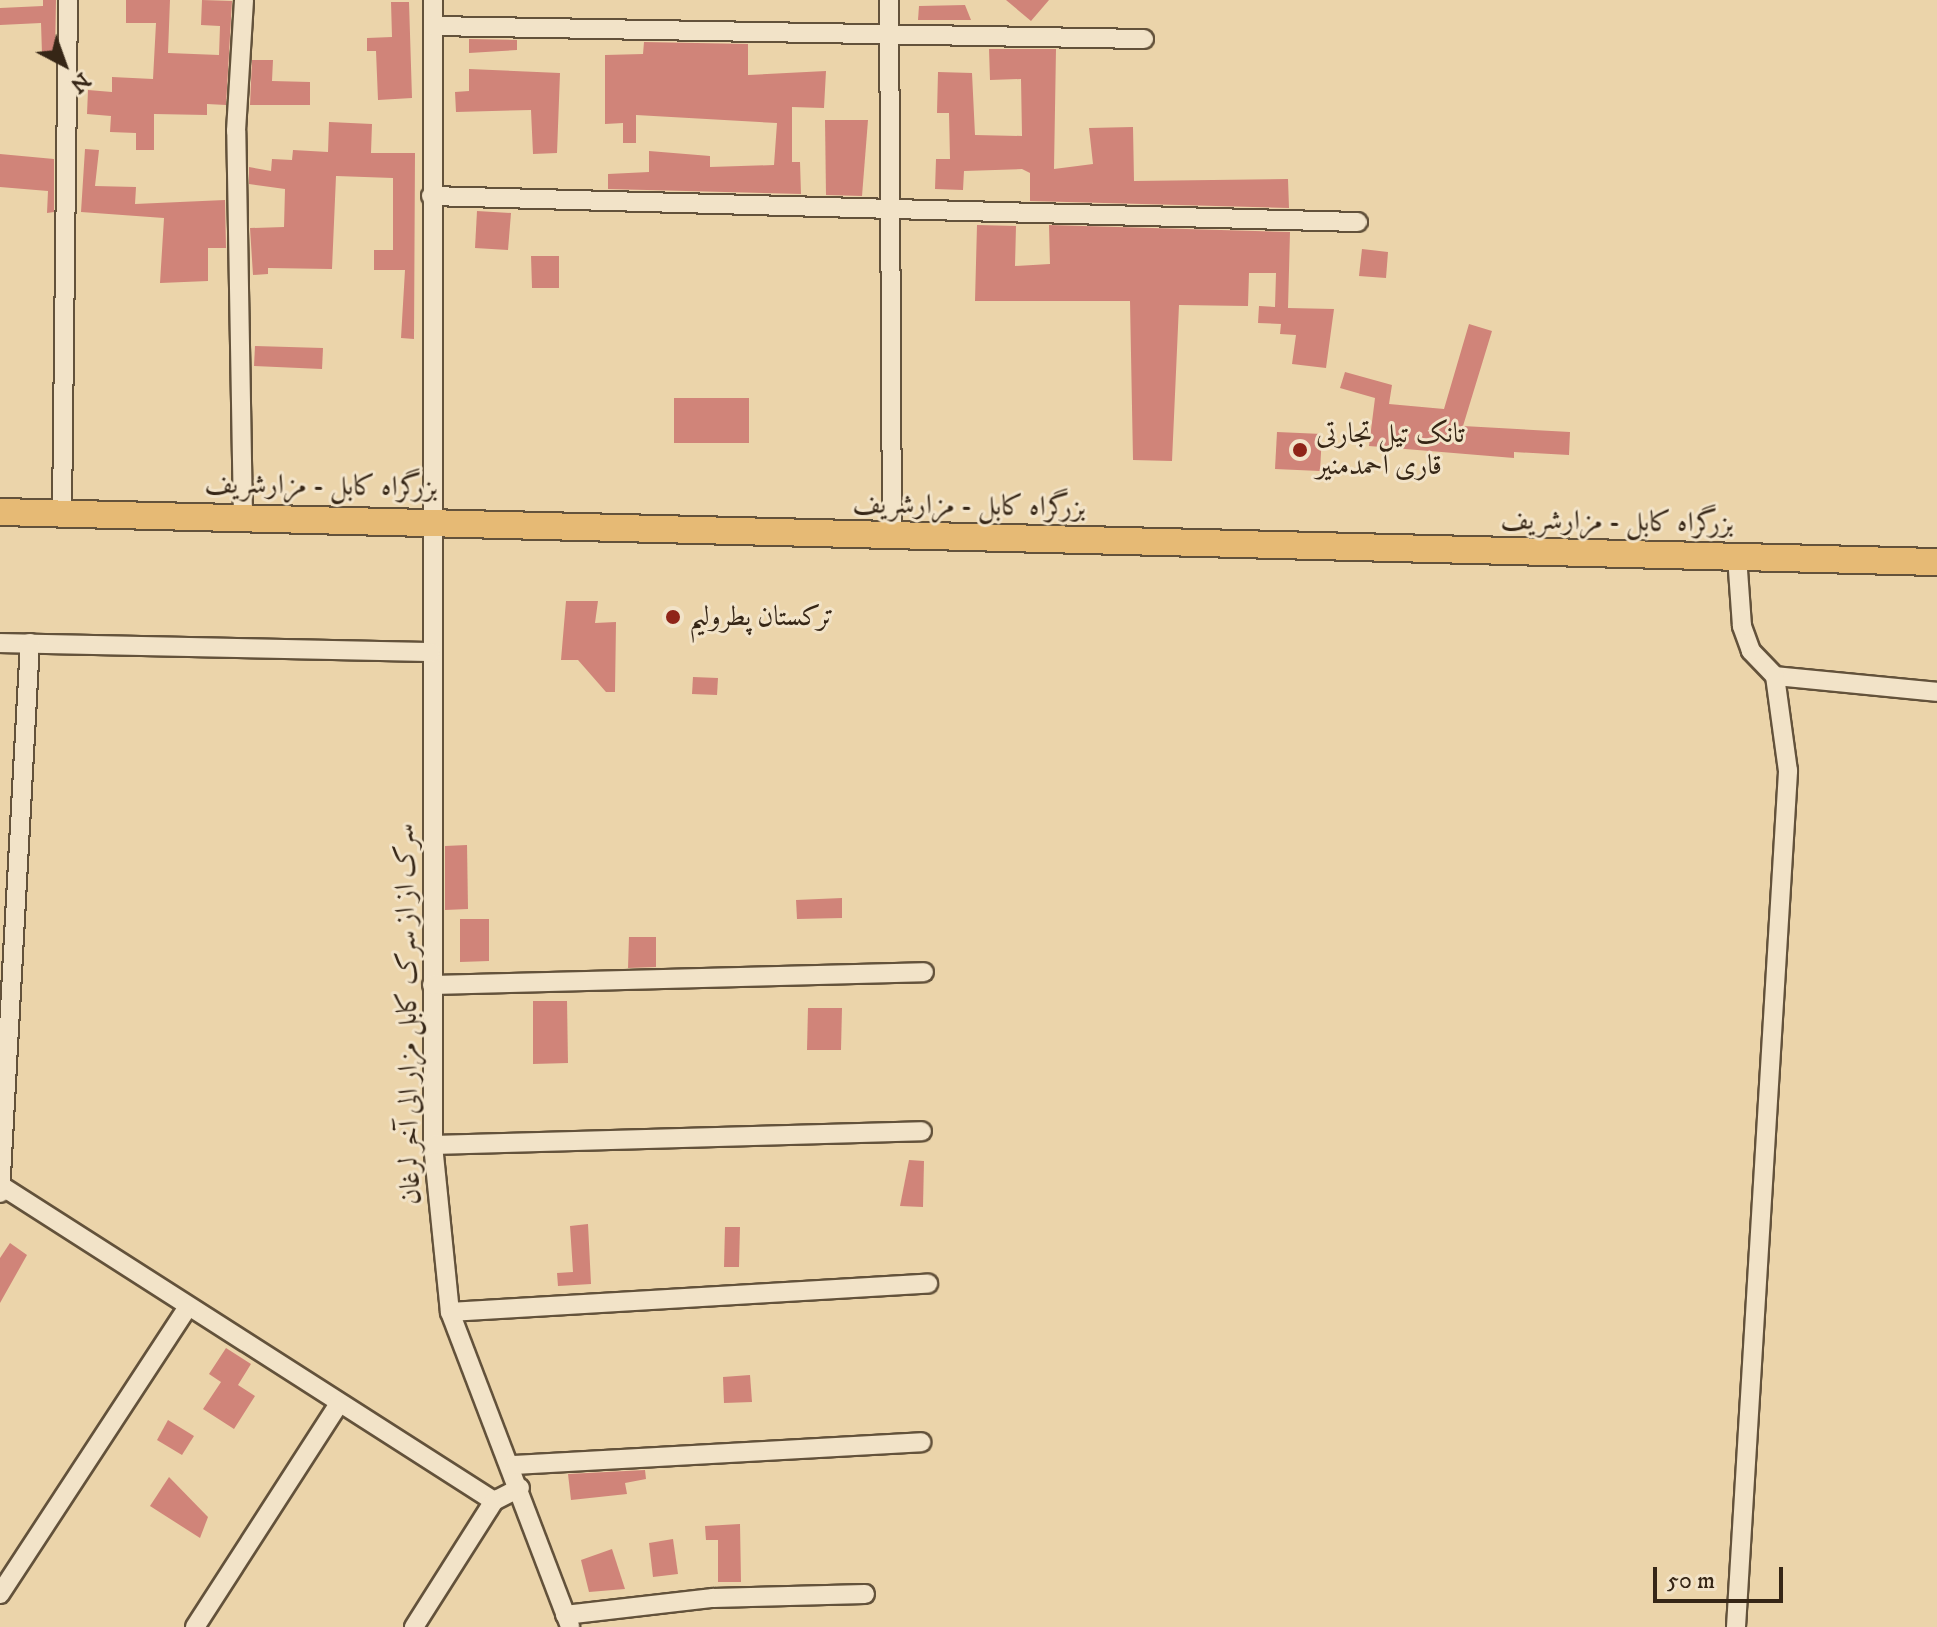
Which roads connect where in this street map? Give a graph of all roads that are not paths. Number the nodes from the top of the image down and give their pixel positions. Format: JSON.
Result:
{"nodes":[{"id":1,"x":68,"y":0,"type":"edge"},
{"id":2,"x":244,"y":0,"type":"edge"},
{"id":3,"x":433,"y":0,"type":"edge"},
{"id":4,"x":889,"y":0,"type":"edge"},
{"id":5,"x":433,"y":26,"type":"junction"},
{"id":6,"x":889,"y":34,"type":"junction"},
{"id":7,"x":1144,"y":39,"type":"dead end"},
{"id":8,"x":431,"y":196,"type":"junction"},
{"id":9,"x":890,"y":208,"type":"junction"},
{"id":10,"x":1358,"y":222,"type":"dead end"},
{"id":11,"x":0,"y":512,"type":"edge"},
{"id":12,"x":62,"y":513,"type":"junction"},
{"id":13,"x":243,"y":517,"type":"junction"},
{"id":14,"x":430,"y":520,"type":"junction"},
{"id":15,"x":892,"y":537,"type":"junction"},
{"id":16,"x":1737,"y":557,"type":"junction"},
{"id":17,"x":1937,"y":562,"type":"edge"},
{"id":18,"x":0,"y":643,"type":"edge"},
{"id":19,"x":30,"y":643,"type":"junction"},
{"id":20,"x":431,"y":652,"type":"junction"},
{"id":21,"x":1775,"y":676,"type":"junction"},
{"id":22,"x":1937,"y":692,"type":"edge"},
{"id":23,"x":924,"y":972,"type":"dead end"},
{"id":24,"x":432,"y":985,"type":"junction"},
{"id":25,"x":922,"y":1131,"type":"dead end"},
{"id":26,"x":433,"y":1145,"type":"junction"},
{"id":27,"x":1,"y":1188,"type":"edge"},
{"id":28,"x":928,"y":1284,"type":"dead end"},
{"id":29,"x":187,"y":1308,"type":"junction"},
{"id":30,"x":450,"y":1312,"type":"junction"},
{"id":31,"x":338,"y":1405,"type":"junction"},
{"id":32,"x":921,"y":1442,"type":"dead end"},
{"id":33,"x":514,"y":1465,"type":"junction"},
{"id":34,"x":520,"y":1488,"type":"junction"},
{"id":35,"x":494,"y":1501,"type":"junction"},
{"id":36,"x":0,"y":1594,"type":"edge"},
{"id":37,"x":865,"y":1594,"type":"dead end"},
{"id":38,"x":567,"y":1621,"type":"edge"},
{"id":39,"x":195,"y":1627,"type":"edge"},
{"id":40,"x":414,"y":1627,"type":"edge"},
{"id":41,"x":1736,"y":1627,"type":"edge"}],
"edges":[{"from":1,"to":12,"type":"street"},
{"from":2,"to":13,"type":"street"},
{"from":3,"to":5,"type":"street","name":"سرک از از سرک کابل مزار الی آخر لرغان"},
{"from":4,"to":6,"type":"street"},
{"from":5,"to":6,"type":"street"},
{"from":5,"to":8,"type":"street","name":"سرک از از سرک کابل مزار الی آخر لرغان"},
{"from":6,"to":7,"type":"street"},
{"from":6,"to":9,"type":"street"},
{"from":8,"to":9,"type":"street"},
{"from":8,"to":14,"type":"street","name":"سرک از از سرک کابل مزار الی آخر لرغان"},
{"from":9,"to":10,"type":"street"},
{"from":9,"to":15,"type":"street"},
{"from":11,"to":12,"type":"highway","name":"بزرگراه کابل - مزارشریف"},
{"from":12,"to":13,"type":"highway","name":"بزرگراه کابل - مزارشریف"},
{"from":13,"to":14,"type":"highway","name":"بزرگراه کابل - مزارشریف"},
{"from":14,"to":15,"type":"highway","name":"بزرگراه کابل - مزارشریف"},
{"from":14,"to":20,"type":"street","name":"سرک از از سرک کابل مزار الی آخر لرغان"},
{"from":15,"to":16,"type":"highway","name":"بزرگراه کابل - مزارشریف"},
{"from":16,"to":17,"type":"highway","name":"بزرگراه کابل - مزارشریف"},
{"from":16,"to":21,"type":"street"},
{"from":18,"to":19,"type":"street"},
{"from":19,"to":20,"type":"street"},
{"from":19,"to":27,"type":"street"},
{"from":20,"to":24,"type":"street","name":"سرک از از سرک کابل مزار الی آخر لرغان"},
{"from":21,"to":22,"type":"street"},
{"from":21,"to":41,"type":"street"},
{"from":23,"to":24,"type":"street"},
{"from":24,"to":26,"type":"street","name":"سرک از از سرک کابل مزار الی آخر لرغان"},
{"from":25,"to":26,"type":"street"},
{"from":26,"to":30,"type":"street","name":"سرک از از سرک کابل مزار الی آخر لرغان"},
{"from":27,"to":29,"type":"street"},
{"from":28,"to":30,"type":"street"},
{"from":29,"to":31,"type":"street"},
{"from":29,"to":36,"type":"street"},
{"from":30,"to":33,"type":"street","name":"سرک از از سرک کابل مزار الی آخر لرغان"},
{"from":31,"to":35,"type":"street"},
{"from":31,"to":39,"type":"street"},
{"from":32,"to":33,"type":"street"},
{"from":33,"to":34,"type":"street","name":"سرک از از سرک کابل مزار الی آخر لرغان"},
{"from":34,"to":35,"type":"street"},
{"from":34,"to":38,"type":"street","name":"سرک از از سرک کابل مزار الی آخر لرغان"},
{"from":35,"to":40,"type":"street"},
{"from":37,"to":38,"type":"street"}]}
